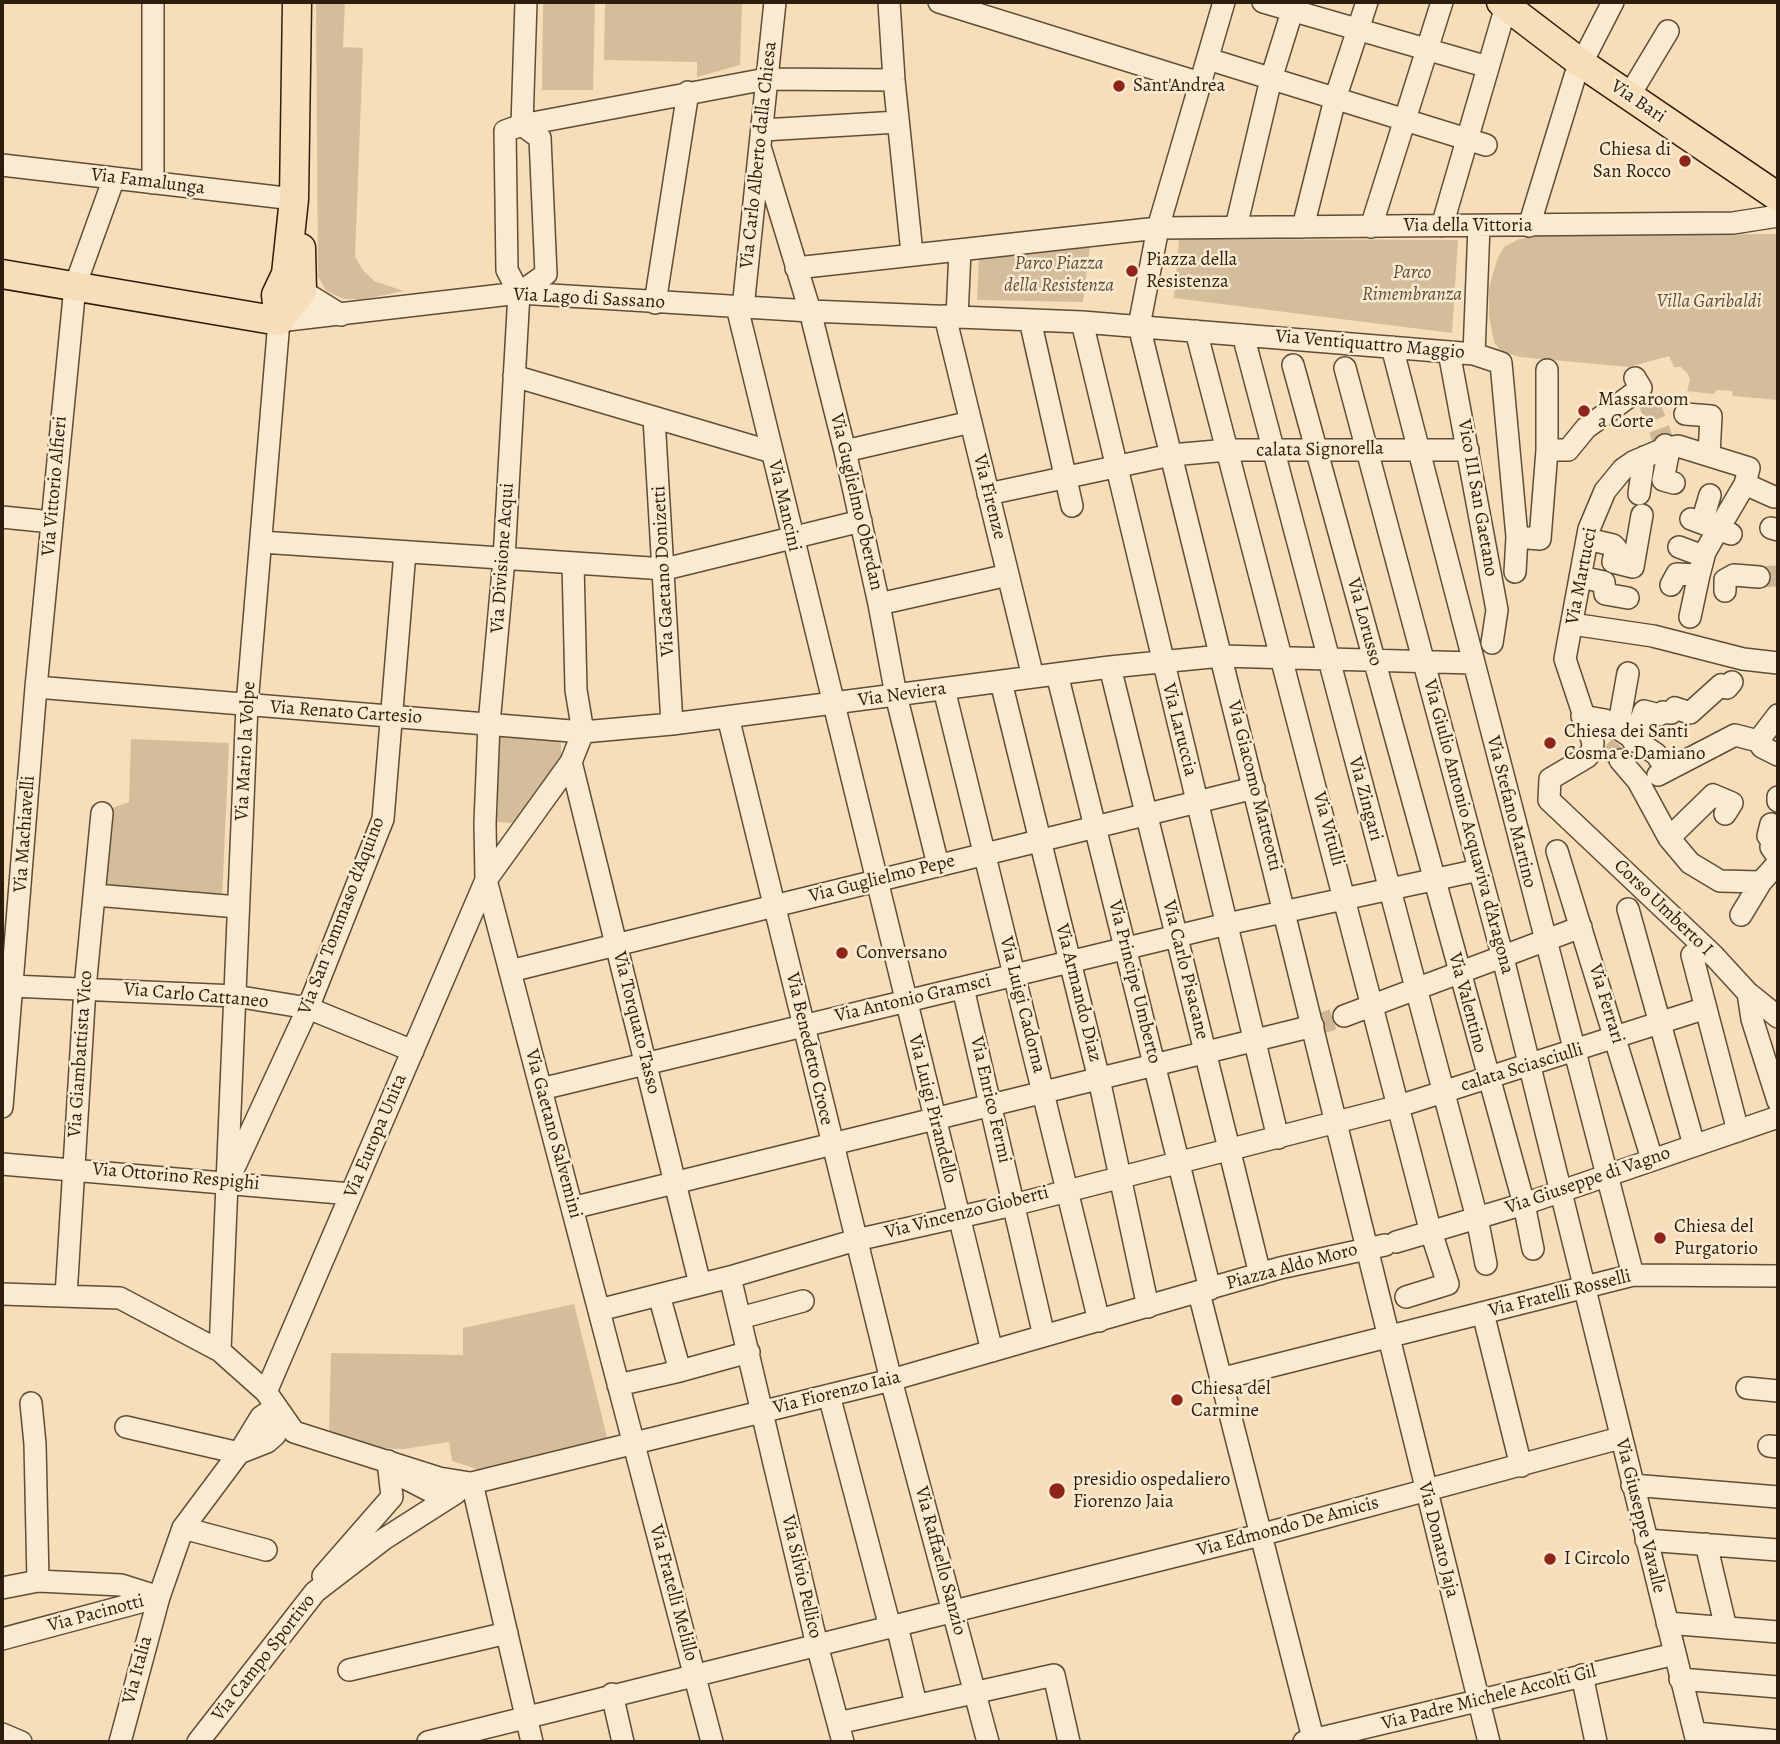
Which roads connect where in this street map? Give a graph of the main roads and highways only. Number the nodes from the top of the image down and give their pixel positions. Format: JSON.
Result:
{"nodes":[{"id":1,"x":297,"y":2,"type":"edge"},
{"id":2,"x":1503,"y":4,"type":"edge"},
{"id":3,"x":1778,"y":197,"type":"edge"},
{"id":4,"x":293,"y":199,"type":"junction"},
{"id":5,"x":2,"y":274,"type":"edge"},
{"id":6,"x":279,"y":321,"type":"junction"}],
"edges":[{"from":1,"to":4,"type":"main road"},
{"from":2,"to":3,"type":"main road","name":"Via Bari"},
{"from":4,"to":6,"type":"main road"},
{"from":4,"to":6,"type":"main road"},
{"from":5,"to":6,"type":"main road","name":"Via Lago di Sassano"}]}
